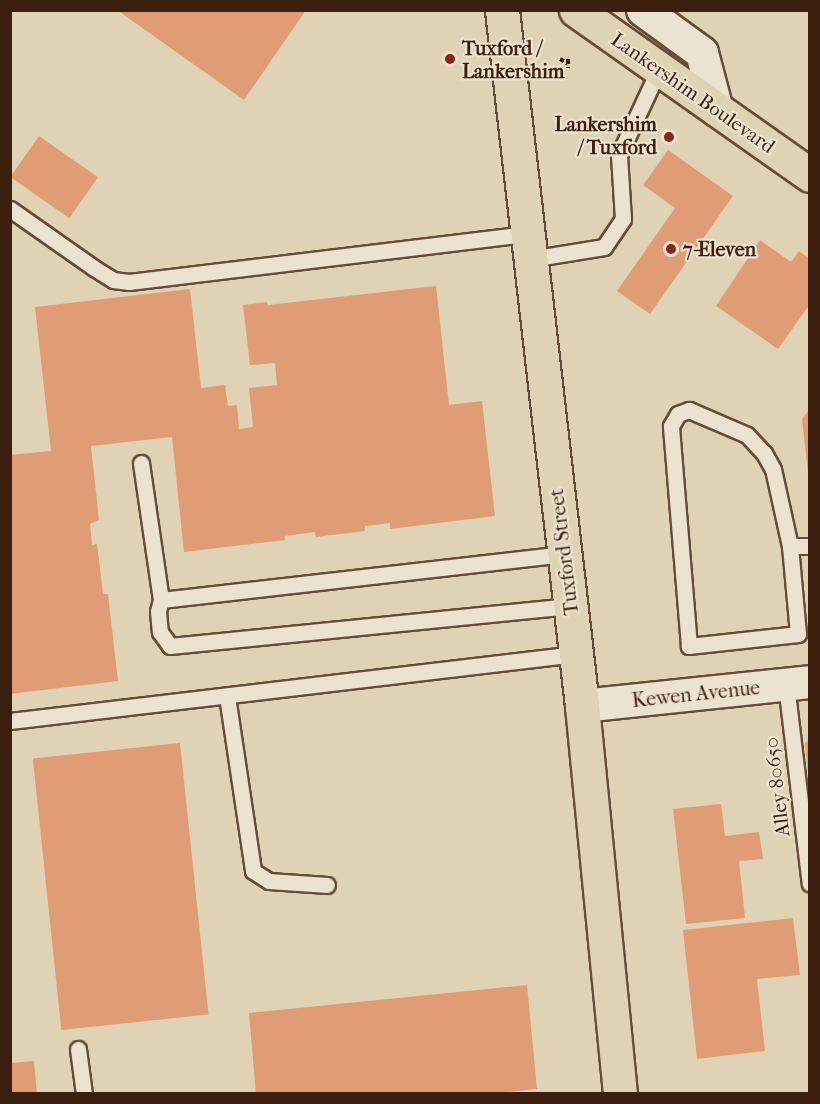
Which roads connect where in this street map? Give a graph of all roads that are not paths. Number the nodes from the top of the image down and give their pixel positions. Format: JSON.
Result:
{"nodes":[{"id":1,"x":502,"y":10,"type":"edge"},
{"id":2,"x":576,"y":10,"type":"edge"},
{"id":3,"x":643,"y":10,"type":"edge"},
{"id":4,"x":659,"y":69,"type":"junction"},
{"id":5,"x":717,"y":110,"type":"junction"},
{"id":6,"x":810,"y":175,"type":"edge"},
{"id":7,"x":10,"y":209,"type":"edge"},
{"id":8,"x":529,"y":247,"type":"junction"},
{"id":9,"x":141,"y":463,"type":"dead end"},
{"id":10,"x":790,"y":546,"type":"junction"},
{"id":11,"x":810,"y":546,"type":"edge"},
{"id":12,"x":564,"y":554,"type":"junction"},
{"id":13,"x":161,"y":600,"type":"junction"},
{"id":14,"x":570,"y":606,"type":"junction"},
{"id":15,"x":576,"y":654,"type":"junction"},
{"id":16,"x":798,"y":683,"type":"edge"},
{"id":17,"x":226,"y":696,"type":"junction"},
{"id":18,"x":582,"y":706,"type":"junction"},
{"id":19,"x":10,"y":721,"type":"edge"},
{"id":20,"x":810,"y":884,"type":"edge"},
{"id":21,"x":327,"y":885,"type":"dead end"},
{"id":22,"x":78,"y":1049,"type":"dead end"},
{"id":23,"x":84,"y":1094,"type":"edge"},
{"id":24,"x":620,"y":1094,"type":"edge"}],
"edges":[{"from":1,"to":8,"type":"main road","name":"Tuxford Street"},
{"from":2,"to":4,"type":"main road","name":"Lankershim Boulevard"},
{"from":3,"to":5,"type":"street"},
{"from":4,"to":5,"type":"main road","name":"Lankershim Boulevard"},
{"from":4,"to":8,"type":"lane"},
{"from":5,"to":6,"type":"main road","name":"Lankershim Boulevard"},
{"from":7,"to":8,"type":"lane"},
{"from":8,"to":12,"type":"main road","name":"Tuxford Street"},
{"from":9,"to":13,"type":"lane"},
{"from":10,"to":10,"type":"lane"},
{"from":10,"to":11,"type":"lane"},
{"from":12,"to":13,"type":"lane"},
{"from":12,"to":14,"type":"main road","name":"Tuxford Street"},
{"from":13,"to":14,"type":"lane"},
{"from":14,"to":15,"type":"main road","name":"Tuxford Street"},
{"from":15,"to":17,"type":"lane"},
{"from":15,"to":18,"type":"main road","name":"Tuxford Street"},
{"from":16,"to":18,"type":"street","name":"Kewen Avenue"},
{"from":16,"to":20,"type":"lane","name":"Alley 80650"},
{"from":17,"to":19,"type":"lane"},
{"from":17,"to":21,"type":"lane"},
{"from":18,"to":24,"type":"main road","name":"Tuxford Street"},
{"from":22,"to":23,"type":"lane"}]}
